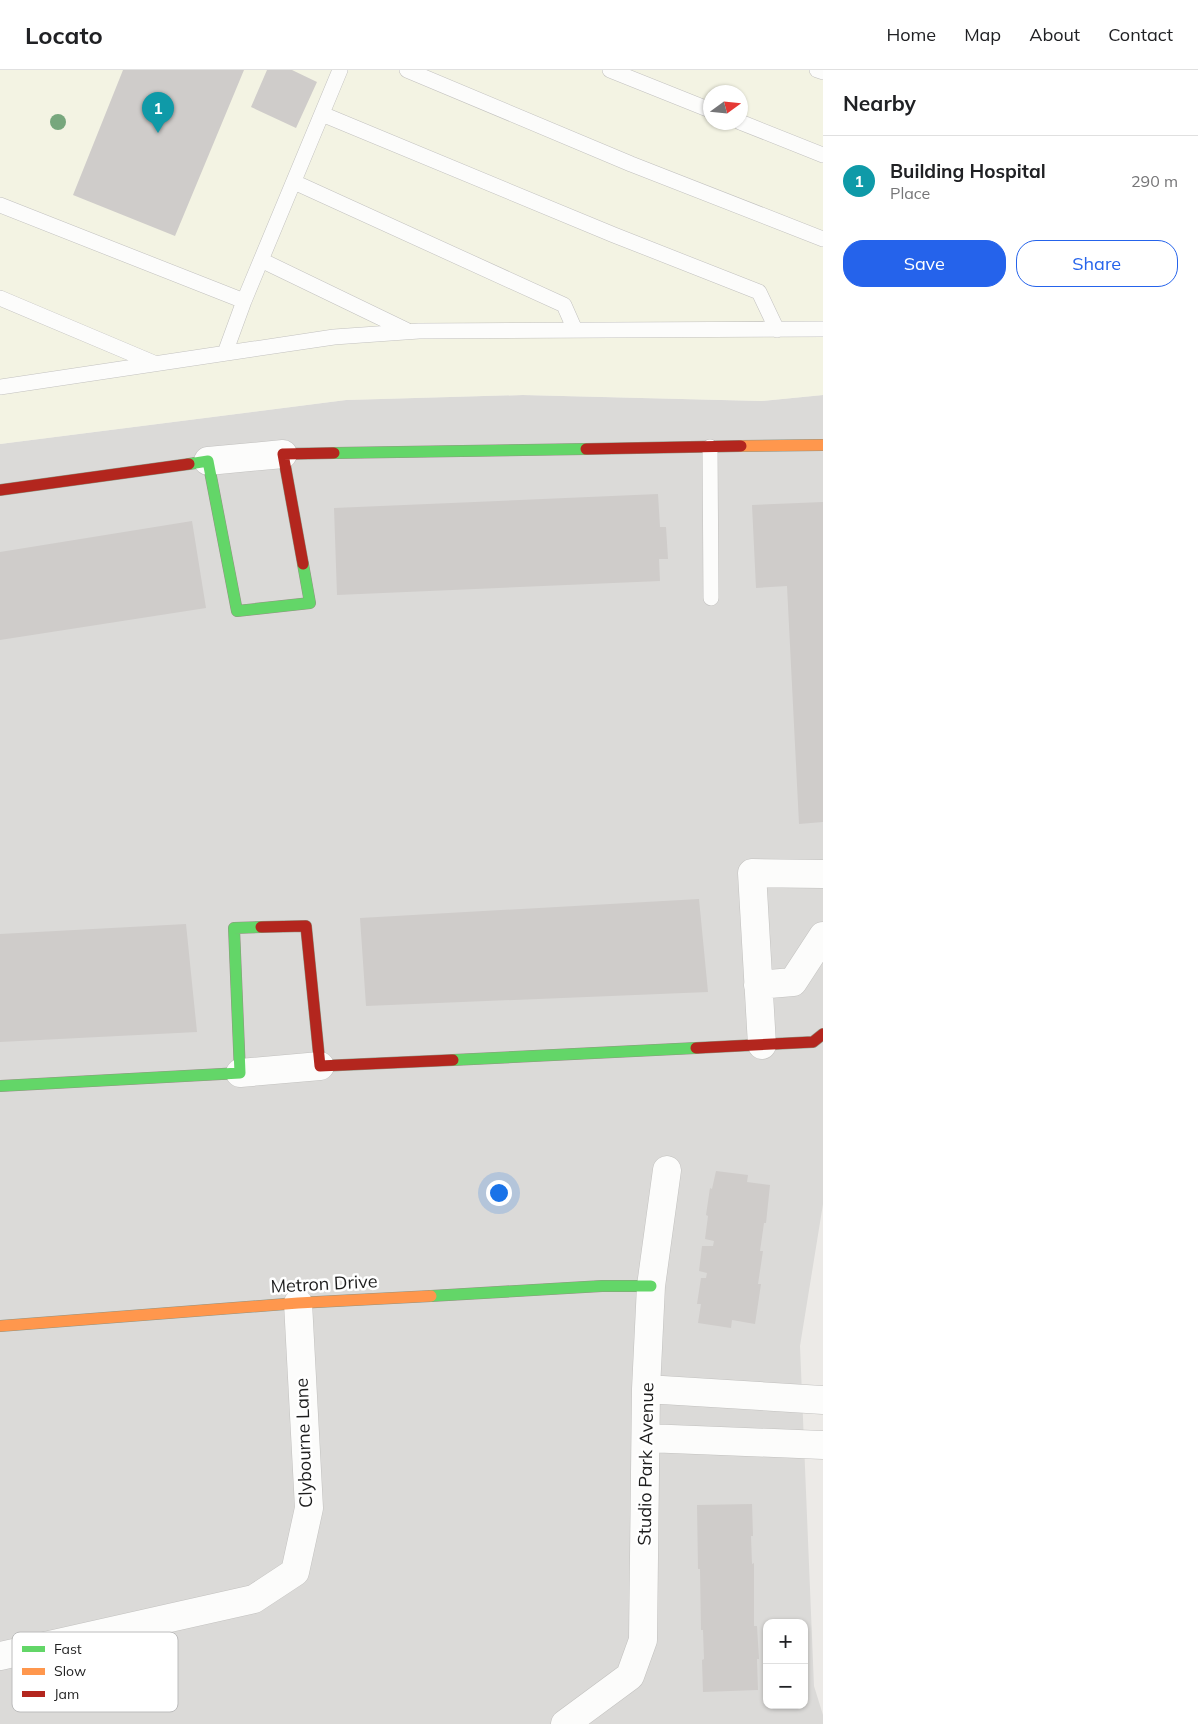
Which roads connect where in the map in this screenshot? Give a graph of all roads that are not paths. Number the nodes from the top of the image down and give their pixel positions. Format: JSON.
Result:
{"nodes":[{"id":1,"x":340,"y":70,"type":"edge"},
{"id":2,"x":407,"y":70,"type":"edge"},
{"id":3,"x":610,"y":70,"type":"edge"},
{"id":4,"x":817,"y":70,"type":"edge"},
{"id":5,"x":823,"y":72,"type":"edge"},
{"id":6,"x":703,"y":107,"type":"edge"},
{"id":7,"x":322,"y":114,"type":"junction"},
{"id":8,"x":748,"y":125,"type":"edge"},
{"id":9,"x":823,"y":155,"type":"edge"},
{"id":10,"x":294,"y":182,"type":"junction"},
{"id":11,"x":0,"y":205,"type":"edge"},
{"id":12,"x":823,"y":239,"type":"edge"},
{"id":13,"x":261,"y":260,"type":"junction"},
{"id":14,"x":0,"y":298,"type":"edge"},
{"id":15,"x":244,"y":301,"type":"junction"},
{"id":16,"x":574,"y":330,"type":"junction"},
{"id":17,"x":777,"y":330,"type":"junction"},
{"id":18,"x":823,"y":330,"type":"edge"},
{"id":19,"x":408,"y":332,"type":"junction"},
{"id":20,"x":225,"y":353,"type":"junction"},
{"id":21,"x":156,"y":363,"type":"junction"},
{"id":22,"x":0,"y":387,"type":"edge"},
{"id":23,"x":823,"y":445,"type":"edge"},
{"id":24,"x":710,"y":447,"type":"junction"},
{"id":25,"x":283,"y":454,"type":"junction"},
{"id":26,"x":208,"y":461,"type":"junction"},
{"id":27,"x":0,"y":490,"type":"edge"},
{"id":28,"x":711,"y":598,"type":"dead end"},
{"id":29,"x":823,"y":874,"type":"edge"},
{"id":30,"x":823,"y":936,"type":"edge"},
{"id":31,"x":758,"y":985,"type":"junction"},
{"id":32,"x":823,"y":1034,"type":"edge"},
{"id":33,"x":762,"y":1045,"type":"junction"},
{"id":34,"x":320,"y":1066,"type":"junction"},
{"id":35,"x":240,"y":1073,"type":"junction"},
{"id":36,"x":0,"y":1086,"type":"edge"},
{"id":37,"x":667,"y":1170,"type":"dead end"},
{"id":38,"x":651,"y":1286,"type":"junction"},
{"id":39,"x":298,"y":1303,"type":"junction"},
{"id":40,"x":0,"y":1326,"type":"edge"},
{"id":41,"x":646,"y":1389,"type":"junction"},
{"id":42,"x":823,"y":1400,"type":"edge"},
{"id":43,"x":646,"y":1438,"type":"junction"},
{"id":44,"x":823,"y":1445,"type":"edge"},
{"id":45,"x":107,"y":1632,"type":"edge"},
{"id":46,"x":565,"y":1724,"type":"edge"}],
"edges":[{"from":1,"to":7,"type":"lane"},
{"from":2,"to":12,"type":"lane"},
{"from":3,"to":6,"type":"lane"},
{"from":4,"to":5,"type":"lane"},
{"from":7,"to":10,"type":"lane"},
{"from":7,"to":17,"type":"lane"},
{"from":8,"to":9,"type":"lane"},
{"from":10,"to":13,"type":"lane"},
{"from":10,"to":16,"type":"lane"},
{"from":11,"to":15,"type":"lane"},
{"from":13,"to":15,"type":"lane"},
{"from":13,"to":19,"type":"lane"},
{"from":14,"to":21,"type":"lane"},
{"from":15,"to":20,"type":"lane"},
{"from":16,"to":17,"type":"lane"},
{"from":16,"to":19,"type":"lane"},
{"from":17,"to":18,"type":"lane"},
{"from":19,"to":20,"type":"lane"},
{"from":20,"to":21,"type":"lane"},
{"from":21,"to":22,"type":"lane"},
{"from":23,"to":24,"type":"street"},
{"from":24,"to":25,"type":"street"},
{"from":24,"to":28,"type":"lane"},
{"from":25,"to":26,"type":"street"},
{"from":25,"to":26,"type":"street"},
{"from":26,"to":27,"type":"street"},
{"from":29,"to":31,"type":"street"},
{"from":30,"to":31,"type":"street"},
{"from":31,"to":33,"type":"street"},
{"from":32,"to":33,"type":"street"},
{"from":33,"to":34,"type":"street"},
{"from":34,"to":35,"type":"street"},
{"from":34,"to":35,"type":"street"},
{"from":35,"to":36,"type":"street"},
{"from":37,"to":38,"type":"street","name":"Studio Park Avenue"},
{"from":38,"to":39,"type":"street","name":"Metron Drive"},
{"from":38,"to":41,"type":"street","name":"Studio Park Avenue"},
{"from":39,"to":40,"type":"street","name":"Metron Drive"},
{"from":39,"to":45,"type":"street","name":"Clybourne Lane"},
{"from":41,"to":42,"type":"street"},
{"from":41,"to":43,"type":"street","name":"Studio Park Avenue"},
{"from":43,"to":44,"type":"street"},
{"from":43,"to":46,"type":"street","name":"Studio Park Avenue"}]}
